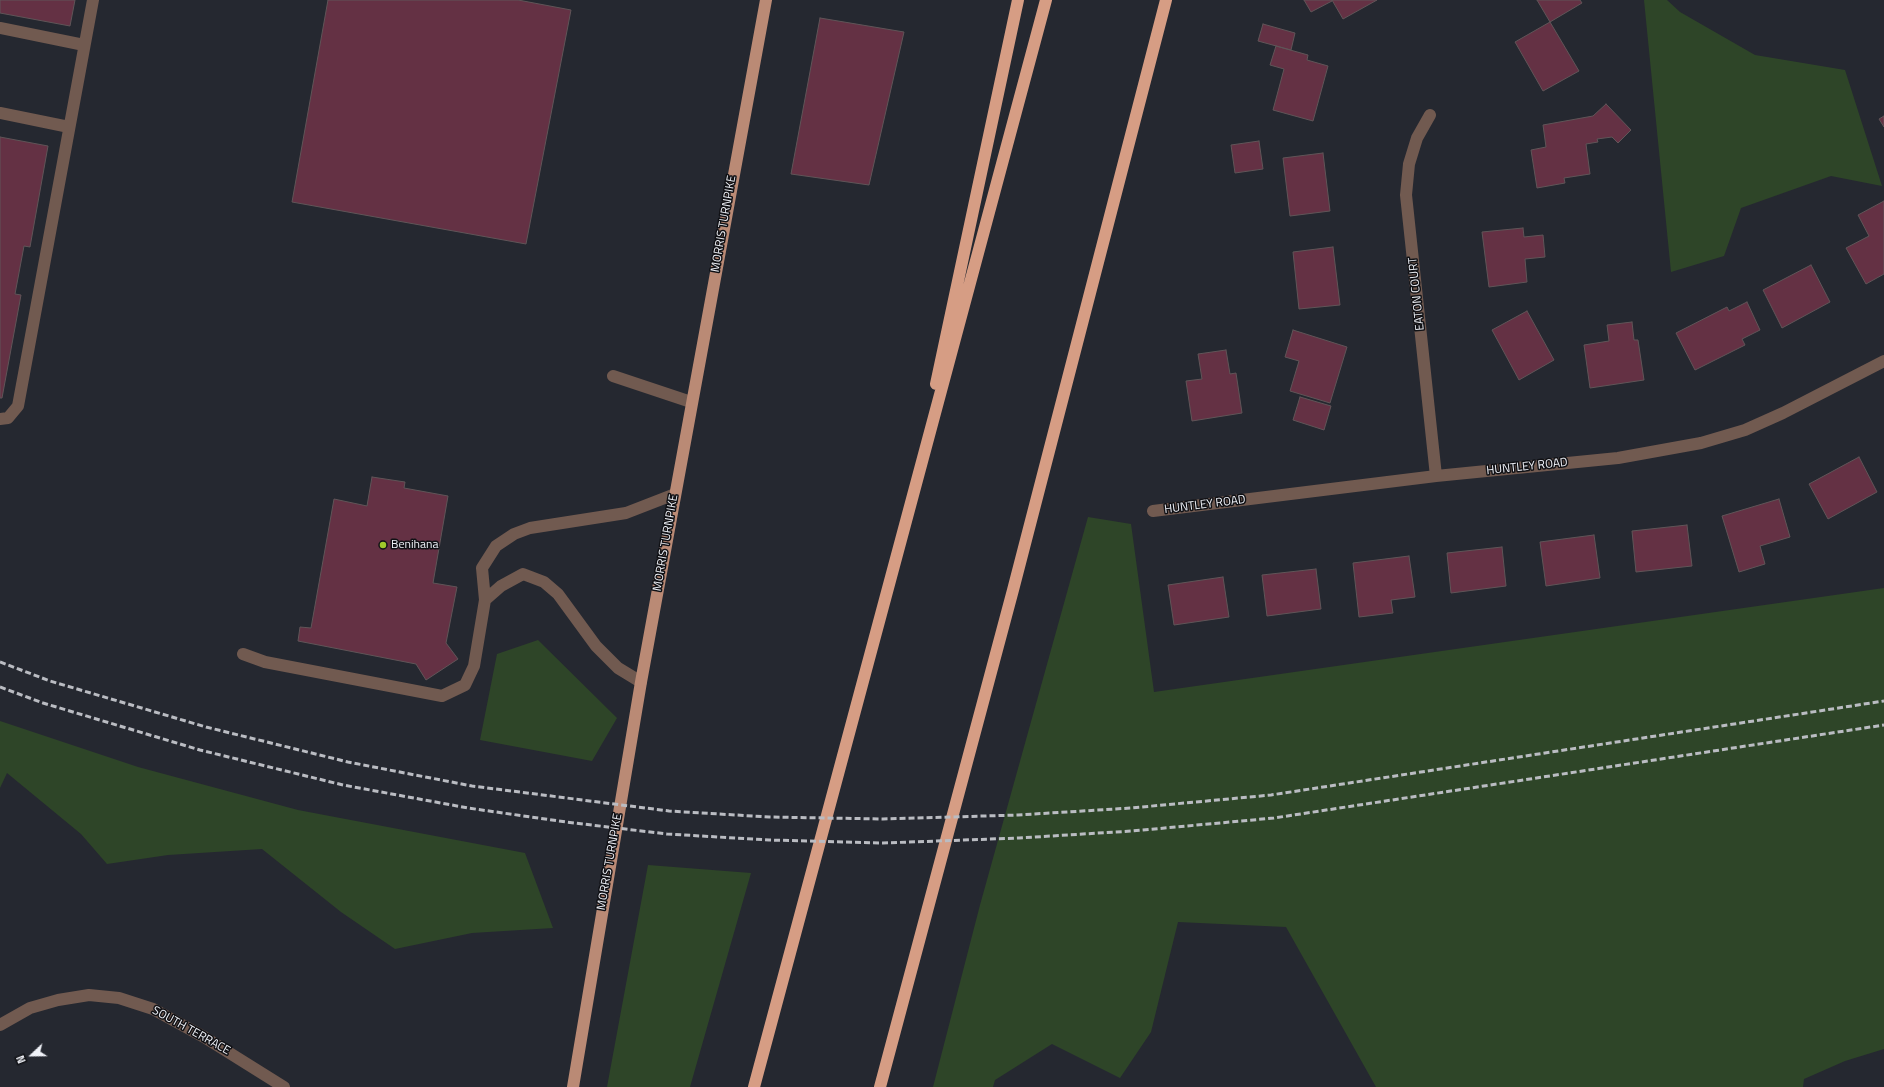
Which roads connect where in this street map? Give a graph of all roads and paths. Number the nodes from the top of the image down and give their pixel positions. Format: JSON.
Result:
{"nodes":[{"id":1,"x":93,"y":0,"type":"edge"},
{"id":2,"x":766,"y":0,"type":"edge"},
{"id":3,"x":1018,"y":0,"type":"edge"},
{"id":4,"x":1046,"y":0,"type":"edge"},
{"id":5,"x":1166,"y":0,"type":"edge"},
{"id":6,"x":0,"y":28,"type":"edge"},
{"id":7,"x":84,"y":45,"type":"junction"},
{"id":8,"x":0,"y":113,"type":"edge"},
{"id":9,"x":1430,"y":115,"type":"dead end"},
{"id":10,"x":70,"y":127,"type":"junction"},
{"id":11,"x":1884,"y":360,"type":"edge"},
{"id":12,"x":613,"y":376,"type":"dead end"},
{"id":13,"x":691,"y":402,"type":"junction"},
{"id":14,"x":0,"y":419,"type":"edge"},
{"id":15,"x":1436,"y":476,"type":"junction"},
{"id":16,"x":675,"y":494,"type":"junction"},
{"id":17,"x":1153,"y":511,"type":"dead end"},
{"id":18,"x":902,"y":539,"type":"junction"},
{"id":19,"x":485,"y":600,"type":"junction"},
{"id":20,"x":243,"y":654,"type":"dead end"},
{"id":21,"x":641,"y":682,"type":"junction"},
{"id":22,"x":0,"y":1025,"type":"edge"},
{"id":23,"x":284,"y":1087,"type":"edge"},
{"id":24,"x":572,"y":1087,"type":"edge"},
{"id":25,"x":754,"y":1087,"type":"edge"},
{"id":26,"x":880,"y":1087,"type":"edge"}],
"edges":[{"from":1,"to":7,"type":"street"},
{"from":2,"to":13,"type":"main road","name":"MORRIS TURNPIKE"},
{"from":3,"to":18,"type":"highway"},
{"from":4,"to":18,"type":"highway"},
{"from":5,"to":26,"type":"highway"},
{"from":6,"to":7,"type":"street"},
{"from":7,"to":10,"type":"street"},
{"from":8,"to":10,"type":"street"},
{"from":9,"to":15,"type":"street","name":"EATON COURT"},
{"from":10,"to":14,"type":"street"},
{"from":11,"to":15,"type":"street","name":"HUNTLEY ROAD"},
{"from":12,"to":13,"type":"street"},
{"from":13,"to":16,"type":"main road","name":"MORRIS TURNPIKE"},
{"from":15,"to":17,"type":"street","name":"HUNTLEY ROAD"},
{"from":16,"to":19,"type":"street"},
{"from":16,"to":21,"type":"main road","name":"MORRIS TURNPIKE"},
{"from":18,"to":25,"type":"highway"},
{"from":19,"to":20,"type":"street"},
{"from":19,"to":21,"type":"street"},
{"from":21,"to":24,"type":"main road","name":"MORRIS TURNPIKE"},
{"from":22,"to":23,"type":"street","name":"SOUTH TERRACE"}]}
